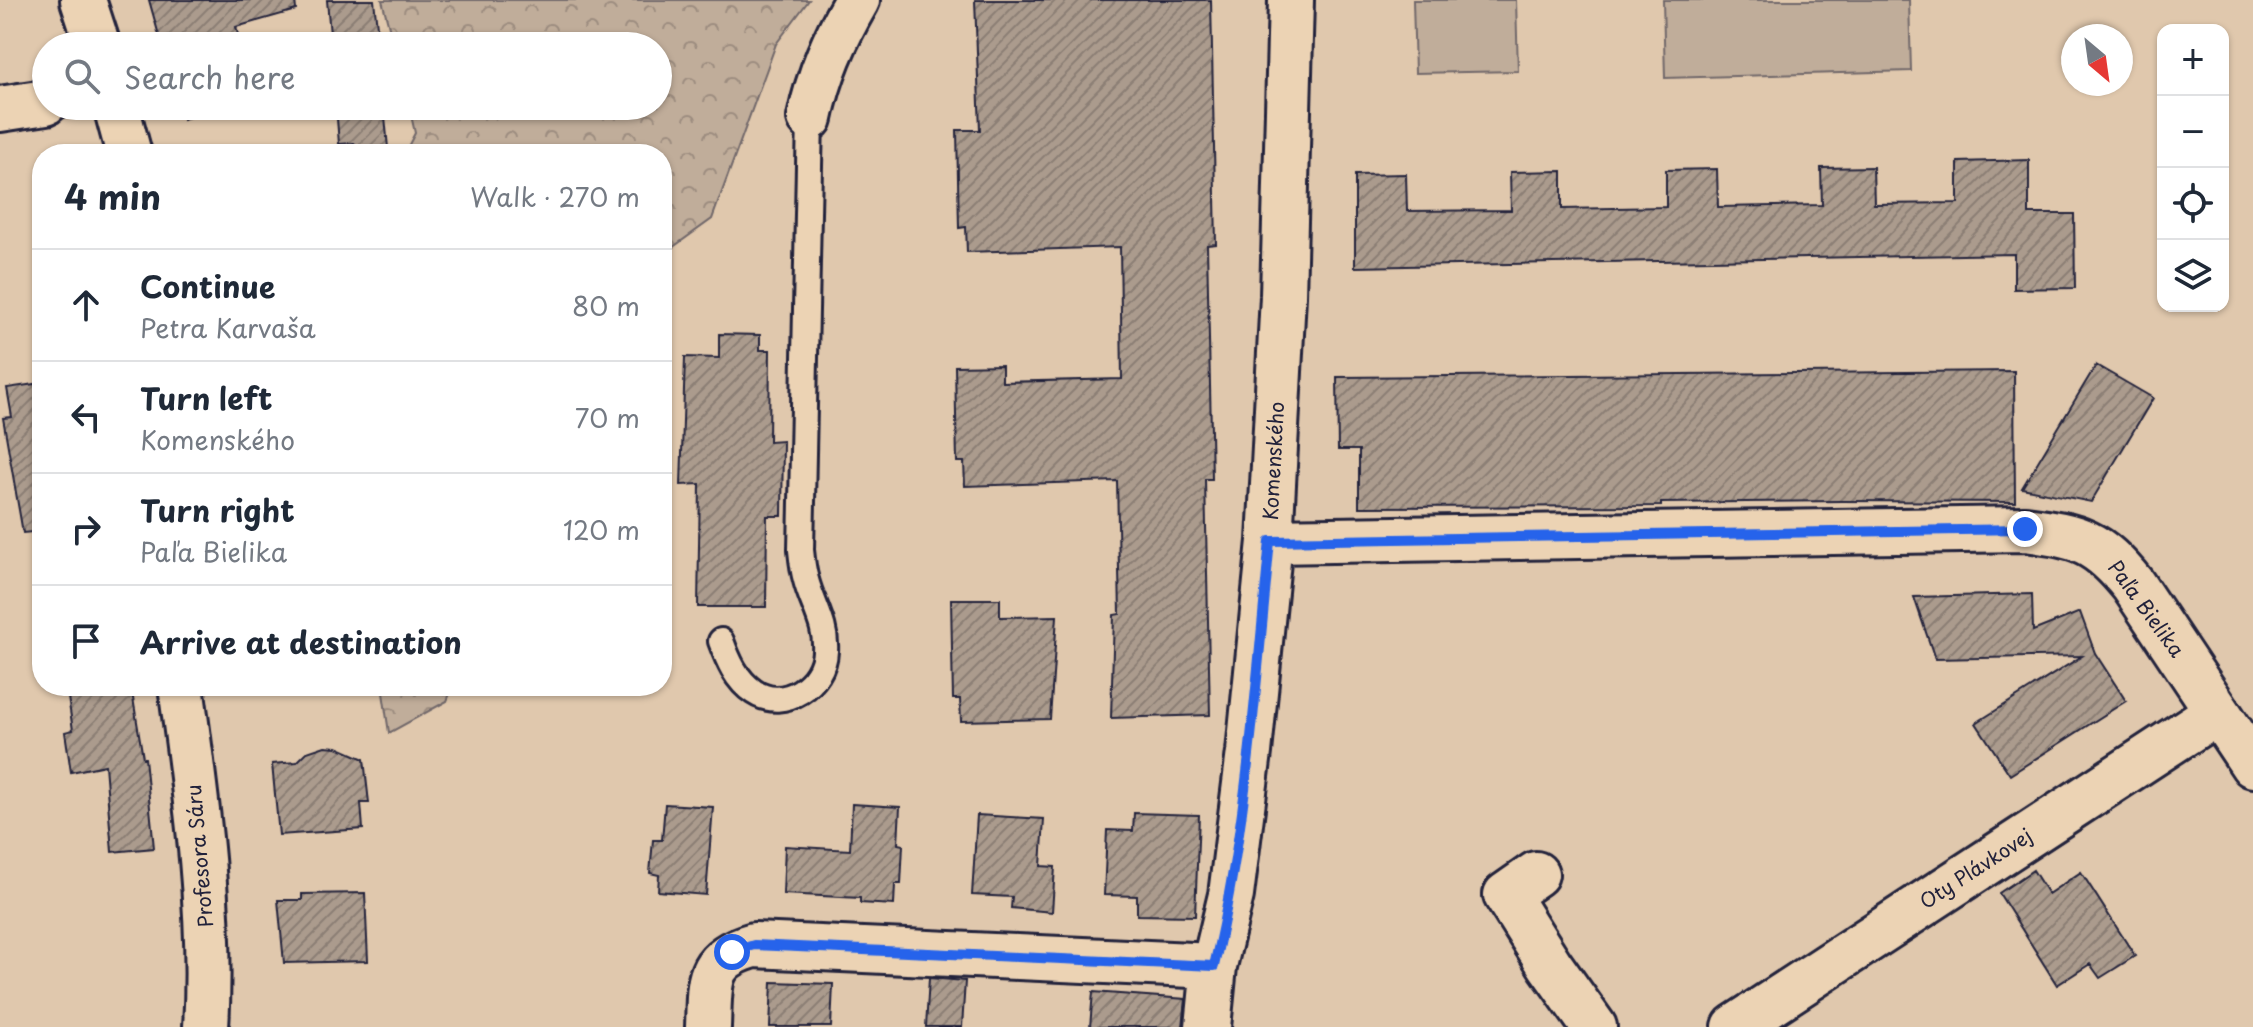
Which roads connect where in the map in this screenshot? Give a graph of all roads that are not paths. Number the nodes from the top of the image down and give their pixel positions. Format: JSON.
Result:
{"nodes":[{"id":1,"x":83,"y":0,"type":"edge"},
{"id":2,"x":857,"y":0,"type":"edge"},
{"id":3,"x":1291,"y":0,"type":"edge"},
{"id":4,"x":93,"y":32,"type":"edge"},
{"id":5,"x":32,"y":104,"type":"edge"},
{"id":6,"x":0,"y":109,"type":"edge"},
{"id":7,"x":810,"y":118,"type":"joint"},
{"id":8,"x":120,"y":120,"type":"edge"},
{"id":9,"x":126,"y":144,"type":"edge"},
{"id":10,"x":1270,"y":541,"type":"junction"},
{"id":11,"x":721,"y":641,"type":"dead end"},
{"id":12,"x":182,"y":696,"type":"edge"},
{"id":13,"x":2217,"y":712,"type":"junction"},
{"id":14,"x":2253,"y":765,"type":"edge"},
{"id":15,"x":1536,"y":874,"type":"dead end"},
{"id":16,"x":1214,"y":966,"type":"junction"},
{"id":17,"x":206,"y":1027,"type":"edge"},
{"id":18,"x":708,"y":1027,"type":"edge"},
{"id":19,"x":1208,"y":1027,"type":"edge"},
{"id":20,"x":1594,"y":1027,"type":"edge"},
{"id":21,"x":1735,"y":1027,"type":"edge"}],
"edges":[{"from":1,"to":4,"type":"street"},
{"from":2,"to":7,"type":"street"},
{"from":3,"to":10,"type":"street","name":"Komenského"},
{"from":5,"to":6,"type":"street"},
{"from":7,"to":11,"type":"lane"},
{"from":8,"to":9,"type":"street"},
{"from":10,"to":13,"type":"street","name":"Paľa Bielika"},
{"from":10,"to":16,"type":"street","name":"Komenského"},
{"from":12,"to":17,"type":"street","name":"Profesora Sáru"},
{"from":13,"to":14,"type":"street","name":"Paľa Bielika"},
{"from":13,"to":21,"type":"street","name":"Oty Plávkovej"},
{"from":15,"to":20,"type":"street"},
{"from":16,"to":18,"type":"street"},
{"from":16,"to":19,"type":"street","name":"Komenského"}]}
